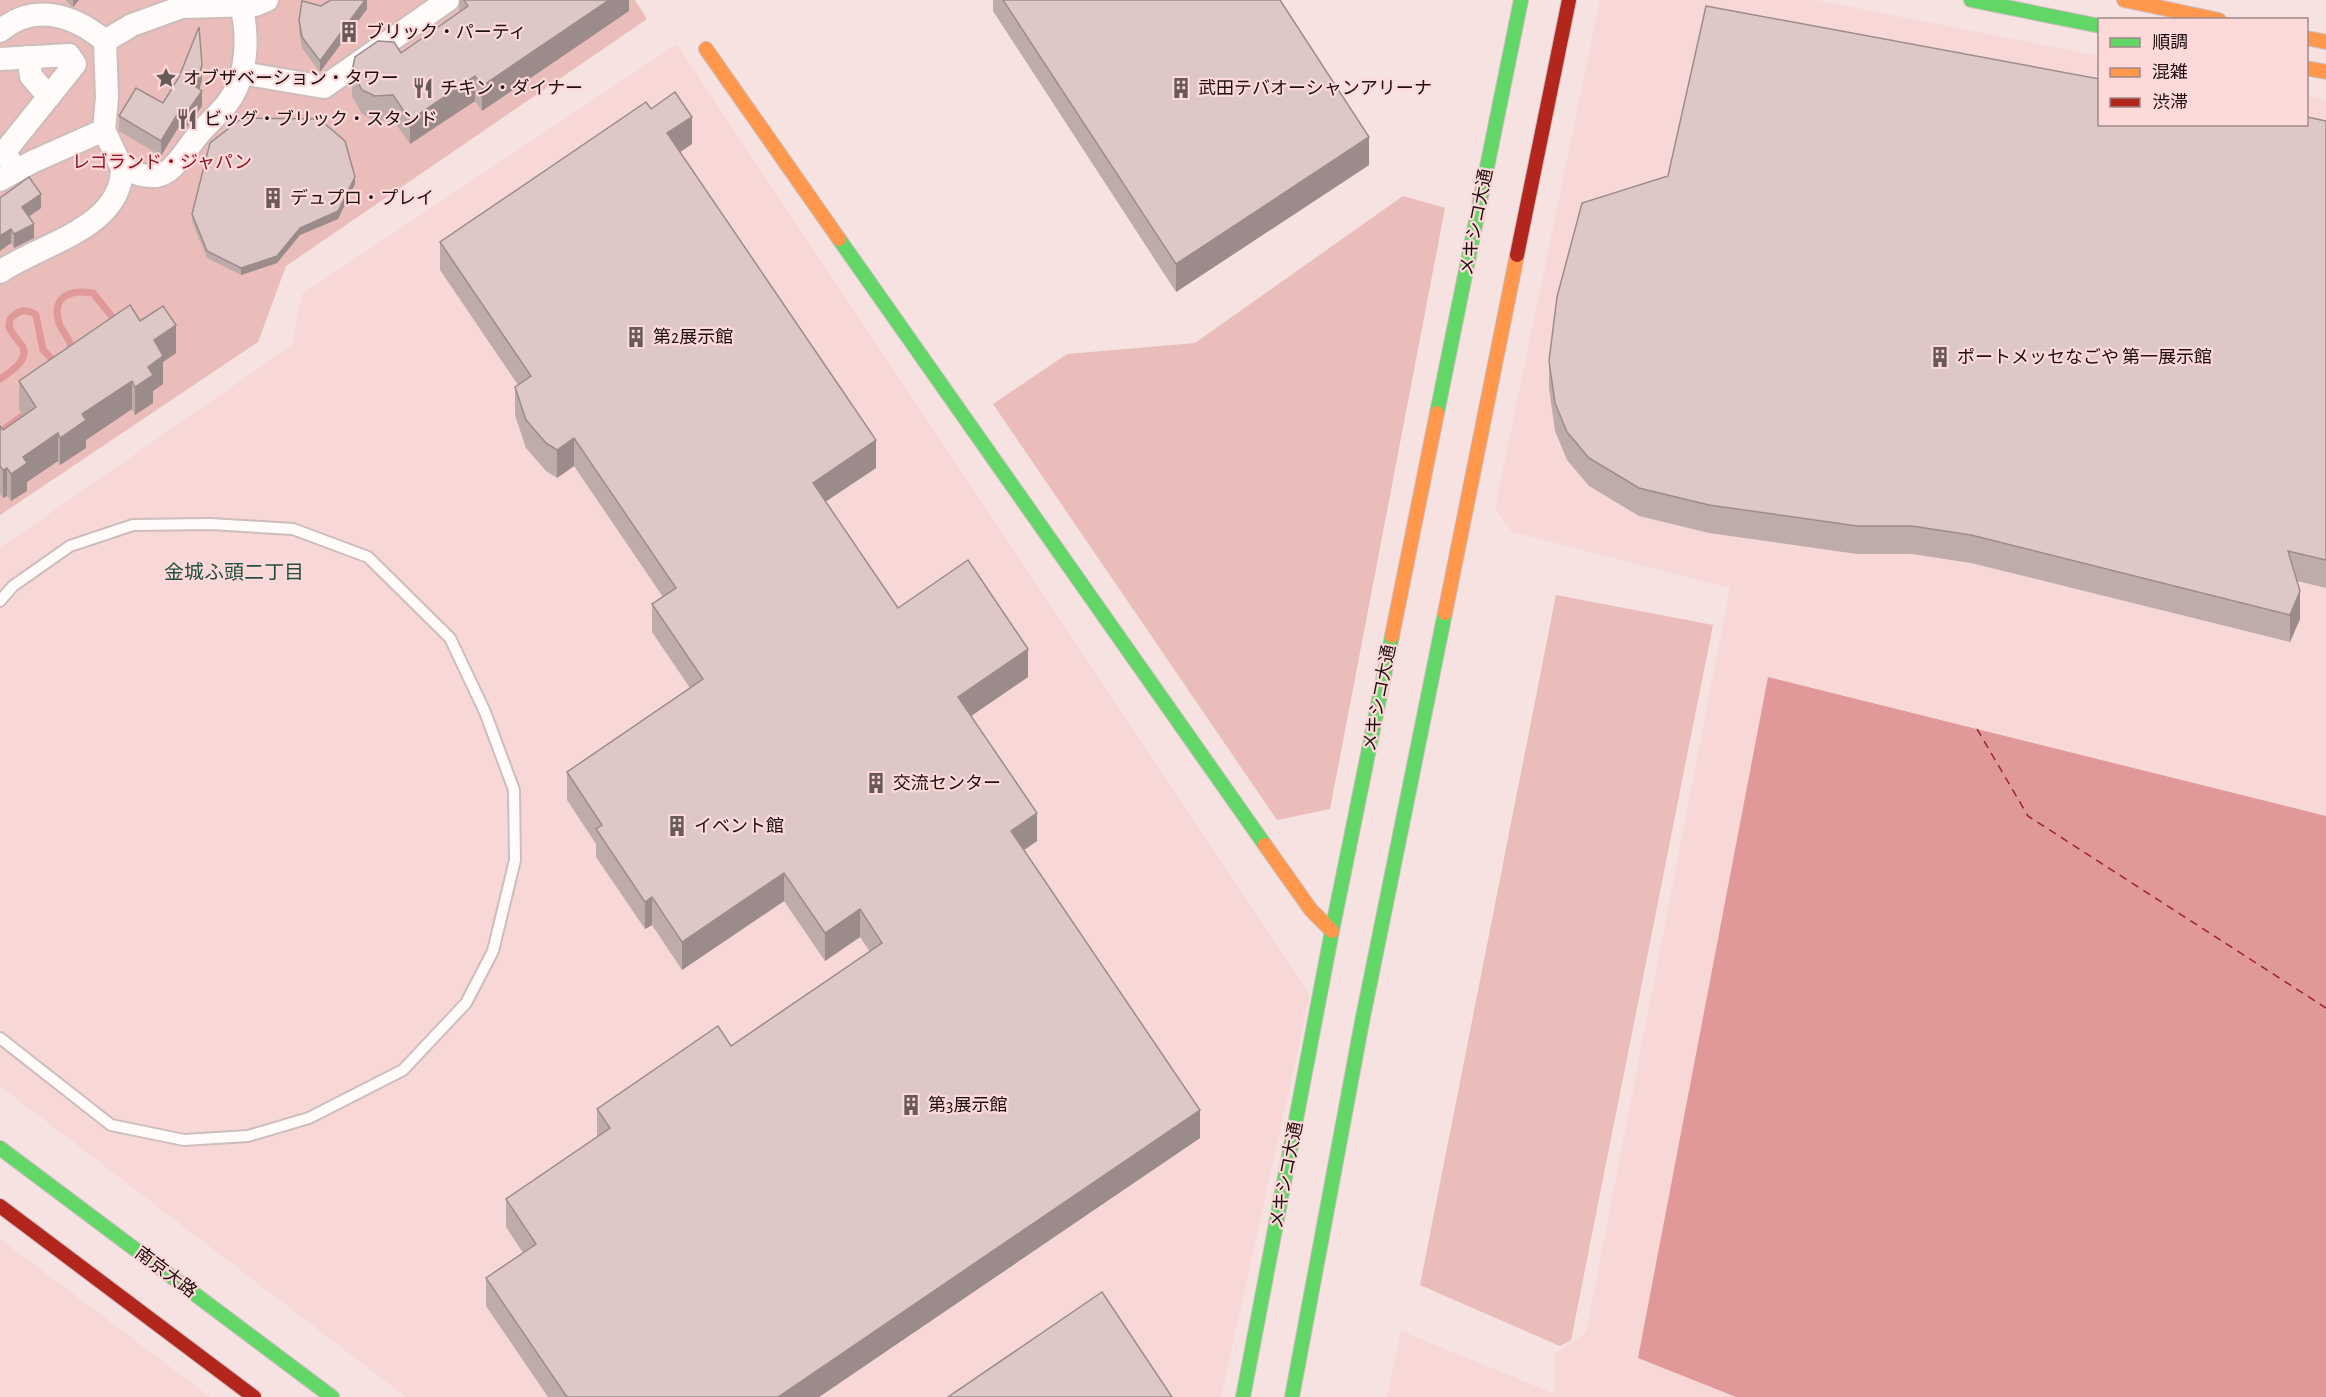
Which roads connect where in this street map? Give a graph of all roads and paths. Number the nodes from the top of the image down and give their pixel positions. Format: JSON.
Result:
{"nodes":[{"id":1,"x":267,"y":0,"type":"edge"},
{"id":2,"x":448,"y":0,"type":"edge"},
{"id":3,"x":1521,"y":0,"type":"edge"},
{"id":4,"x":1569,"y":0,"type":"edge"},
{"id":5,"x":1971,"y":0,"type":"edge"},
{"id":6,"x":2124,"y":0,"type":"edge"},
{"id":7,"x":240,"y":3,"type":"edge"},
{"id":8,"x":2210,"y":18,"type":"edge"},
{"id":9,"x":2098,"y":26,"type":"edge"},
{"id":10,"x":0,"y":31,"type":"edge"},
{"id":11,"x":2308,"y":38,"type":"edge"},
{"id":12,"x":105,"y":41,"type":"junction"},
{"id":13,"x":2326,"y":42,"type":"edge"},
{"id":14,"x":706,"y":49,"type":"dead end"},
{"id":15,"x":28,"y":57,"type":"junction"},
{"id":16,"x":0,"y":59,"type":"edge"},
{"id":17,"x":2308,"y":68,"type":"edge"},
{"id":18,"x":2326,"y":72,"type":"edge"},
{"id":19,"x":242,"y":73,"type":"junction"},
{"id":20,"x":48,"y":97,"type":"junction"},
{"id":21,"x":104,"y":130,"type":"junction"},
{"id":22,"x":6,"y":162,"type":"edge"},
{"id":23,"x":122,"y":168,"type":"junction"},
{"id":24,"x":0,"y":272,"type":"edge"},
{"id":25,"x":0,"y":601,"type":"edge"},
{"id":26,"x":1332,"y":931,"type":"junction"},
{"id":27,"x":0,"y":1038,"type":"edge"},
{"id":28,"x":0,"y":1148,"type":"edge"},
{"id":29,"x":0,"y":1206,"type":"edge"},
{"id":30,"x":254,"y":1397,"type":"edge"},
{"id":31,"x":332,"y":1397,"type":"edge"},
{"id":32,"x":1243,"y":1397,"type":"edge"},
{"id":33,"x":1292,"y":1397,"type":"edge"}],
"edges":[{"from":1,"to":7,"type":"street"},
{"from":2,"to":19,"type":"street"},
{"from":3,"to":26,"type":"street","name":"メキシコ大通"},
{"from":4,"to":33,"type":"street"},
{"from":5,"to":9,"type":"street"},
{"from":6,"to":8,"type":"street"},
{"from":7,"to":12,"type":"street"},
{"from":7,"to":19,"type":"street"},
{"from":10,"to":12,"type":"street"},
{"from":11,"to":13,"type":"street"},
{"from":12,"to":21,"type":"street"},
{"from":14,"to":26,"type":"street"},
{"from":15,"to":16,"type":"street"},
{"from":15,"to":20,"type":"street"},
{"from":15,"to":20,"type":"street"},
{"from":17,"to":18,"type":"street"},
{"from":19,"to":23,"type":"street"},
{"from":20,"to":22,"type":"street"},
{"from":21,"to":22,"type":"street"},
{"from":21,"to":23,"type":"street"},
{"from":23,"to":24,"type":"street"},
{"from":25,"to":27,"type":"lane"},
{"from":26,"to":32,"type":"street","name":"メキシコ大通"},
{"from":28,"to":31,"type":"street","name":"南京大路"},
{"from":29,"to":30,"type":"street"}]}
